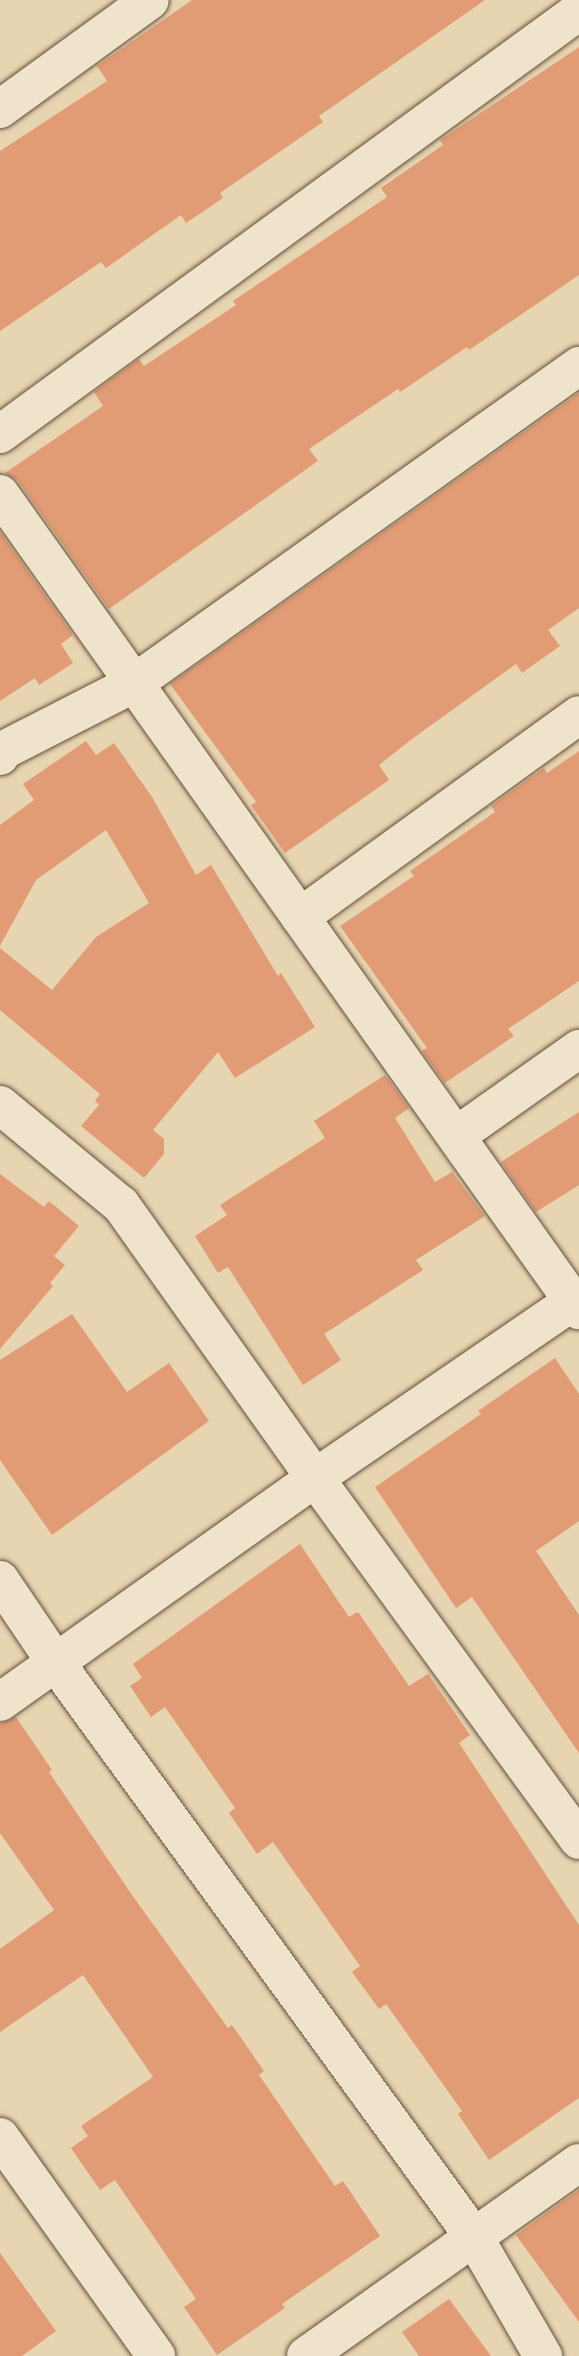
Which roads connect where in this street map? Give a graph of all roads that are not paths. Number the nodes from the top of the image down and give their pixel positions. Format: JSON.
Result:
{"nodes":[{"id":1,"x":150,"y":0,"type":"edge"},
{"id":2,"x":579,"y":11,"type":"edge"},
{"id":3,"x":0,"y":109,"type":"edge"},
{"id":4,"x":579,"y":366,"type":"edge"},
{"id":5,"x":0,"y":434,"type":"edge"},
{"id":6,"x":0,"y":494,"type":"edge"},
{"id":7,"x":132,"y":684,"type":"junction"},
{"id":8,"x":579,"y":715,"type":"edge"},
{"id":9,"x":1,"y":752,"type":"edge"},
{"id":10,"x":300,"y":917,"type":"junction"},
{"id":11,"x":579,"y":1049,"type":"edge"},
{"id":12,"x":0,"y":1105,"type":"edge"},
{"id":13,"x":456,"y":1136,"type":"junction"},
{"id":14,"x":577,"y":1303,"type":"edge"},
{"id":15,"x":315,"y":1479,"type":"junction"},
{"id":16,"x":0,"y":1580,"type":"edge"},
{"id":17,"x":56,"y":1664,"type":"junction"},
{"id":18,"x":0,"y":1702,"type":"edge"},
{"id":19,"x":579,"y":1840,"type":"edge"},
{"id":20,"x":0,"y":2137,"type":"edge"},
{"id":21,"x":579,"y":2163,"type":"edge"},
{"id":22,"x":474,"y":2237,"type":"junction"},
{"id":23,"x":156,"y":2356,"type":"edge"},
{"id":24,"x":306,"y":2356,"type":"edge"},
{"id":25,"x":543,"y":2356,"type":"edge"}],
"edges":[{"from":1,"to":3,"type":"street"},
{"from":2,"to":5,"type":"street"},
{"from":4,"to":7,"type":"street"},
{"from":6,"to":7,"type":"street"},
{"from":7,"to":9,"type":"street"},
{"from":7,"to":10,"type":"street"},
{"from":8,"to":10,"type":"street"},
{"from":10,"to":13,"type":"street"},
{"from":11,"to":13,"type":"street"},
{"from":12,"to":15,"type":"street"},
{"from":13,"to":14,"type":"street"},
{"from":14,"to":15,"type":"street"},
{"from":15,"to":17,"type":"street"},
{"from":15,"to":19,"type":"street"},
{"from":16,"to":17,"type":"street"},
{"from":17,"to":18,"type":"street"},
{"from":17,"to":22,"type":"street"},
{"from":20,"to":23,"type":"street"},
{"from":21,"to":22,"type":"street"},
{"from":22,"to":24,"type":"street"},
{"from":22,"to":25,"type":"street"}]}
